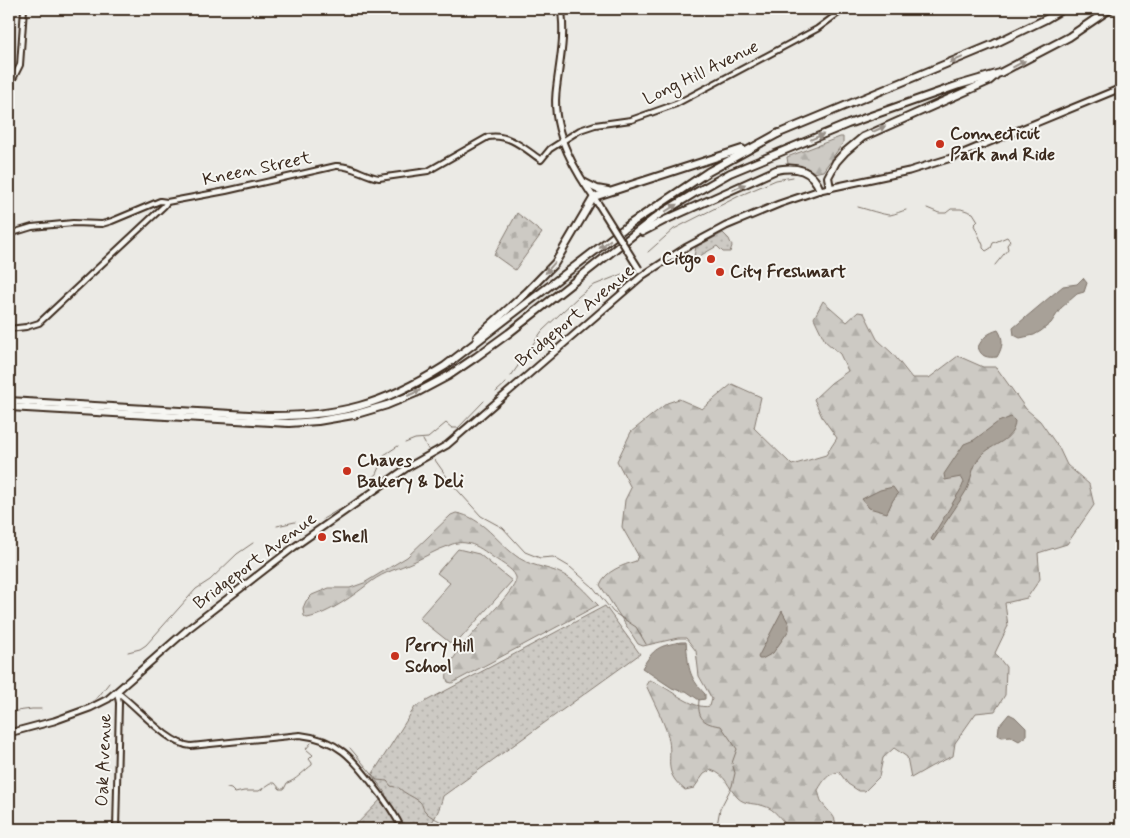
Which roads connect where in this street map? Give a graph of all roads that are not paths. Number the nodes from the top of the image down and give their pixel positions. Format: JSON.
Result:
{"nodes":[{"id":1,"x":24,"y":9,"type":"edge"},
{"id":2,"x":561,"y":9,"type":"edge"},
{"id":3,"x":844,"y":9,"type":"edge"},
{"id":4,"x":1063,"y":9,"type":"edge"},
{"id":5,"x":1110,"y":9,"type":"edge"},
{"id":6,"x":1000,"y":73,"type":"junction"},
{"id":7,"x":9,"y":82,"type":"edge"},
{"id":8,"x":1121,"y":88,"type":"edge"},
{"id":9,"x":779,"y":133,"type":"junction"},
{"id":10,"x":562,"y":140,"type":"junction"},
{"id":11,"x":541,"y":160,"type":"joint"},
{"id":12,"x":585,"y":183,"type":"junction"},
{"id":13,"x":830,"y":188,"type":"junction"},
{"id":14,"x":820,"y":190,"type":"junction"},
{"id":15,"x":612,"y":191,"type":"junction"},
{"id":16,"x":594,"y":197,"type":"junction"},
{"id":17,"x":167,"y":202,"type":"junction"},
{"id":18,"x":9,"y":234,"type":"edge"},
{"id":19,"x":618,"y":248,"type":"junction"},
{"id":20,"x":642,"y":276,"type":"junction"},
{"id":21,"x":9,"y":329,"type":"edge"},
{"id":22,"x":445,"y":366,"type":"junction"},
{"id":23,"x":9,"y":401,"type":"edge"},
{"id":24,"x":9,"y":407,"type":"edge"},
{"id":25,"x":368,"y":408,"type":"junction"},
{"id":26,"x":351,"y":412,"type":"junction"},
{"id":27,"x":117,"y":692,"type":"junction"},
{"id":28,"x":9,"y":734,"type":"edge"},
{"id":29,"x":116,"y":829,"type":"edge"},
{"id":30,"x":402,"y":829,"type":"edge"}],
"edges":[{"from":1,"to":7,"type":"street"},
{"from":2,"to":10,"type":"main road"},
{"from":3,"to":10,"type":"street","name":"Long Hill Avenue"},
{"from":4,"to":9,"type":"highway","one_way":true},
{"from":6,"to":5,"type":"highway","one_way":true},
{"from":13,"to":6,"type":"highway","one_way":true},
{"from":19,"to":6,"type":"highway","one_way":true},
{"from":8,"to":13,"type":"main road","name":"Bridgeport Avenue"},
{"from":9,"to":15,"type":"highway"},
{"from":9,"to":22,"type":"highway","one_way":true},
{"from":10,"to":11,"type":"street","name":"Long Hill Avenue"},
{"from":10,"to":12,"type":"main road"},
{"from":11,"to":17,"type":"street","name":"Kneen Street"},
{"from":12,"to":15,"type":"highway"},
{"from":12,"to":16,"type":"main road"},
{"from":13,"to":14,"type":"main road","name":"Bridgeport Avenue"},
{"from":19,"to":14,"type":"highway","one_way":true},
{"from":14,"to":20,"type":"main road","name":"Bridgeport Avenue"},
{"from":15,"to":16,"type":"highway"},
{"from":16,"to":20,"type":"main road","bridge":true},
{"from":16,"to":22,"type":"highway","one_way":true},
{"from":17,"to":18,"type":"street","name":"Kneen Street"},
{"from":17,"to":21,"type":"street"},
{"from":25,"to":19,"type":"highway","one_way":true},
{"from":20,"to":27,"type":"main road","name":"Bridgeport Avenue"},
{"from":22,"to":25,"type":"highway"},
{"from":23,"to":26,"type":"highway"},
{"from":24,"to":26,"type":"highway"},
{"from":25,"to":26,"type":"highway"},
{"from":27,"to":28,"type":"main road","name":"Bridgeport Avenue"},
{"from":27,"to":29,"type":"street","name":"Oak Avenue"},
{"from":27,"to":30,"type":"street"}]}
